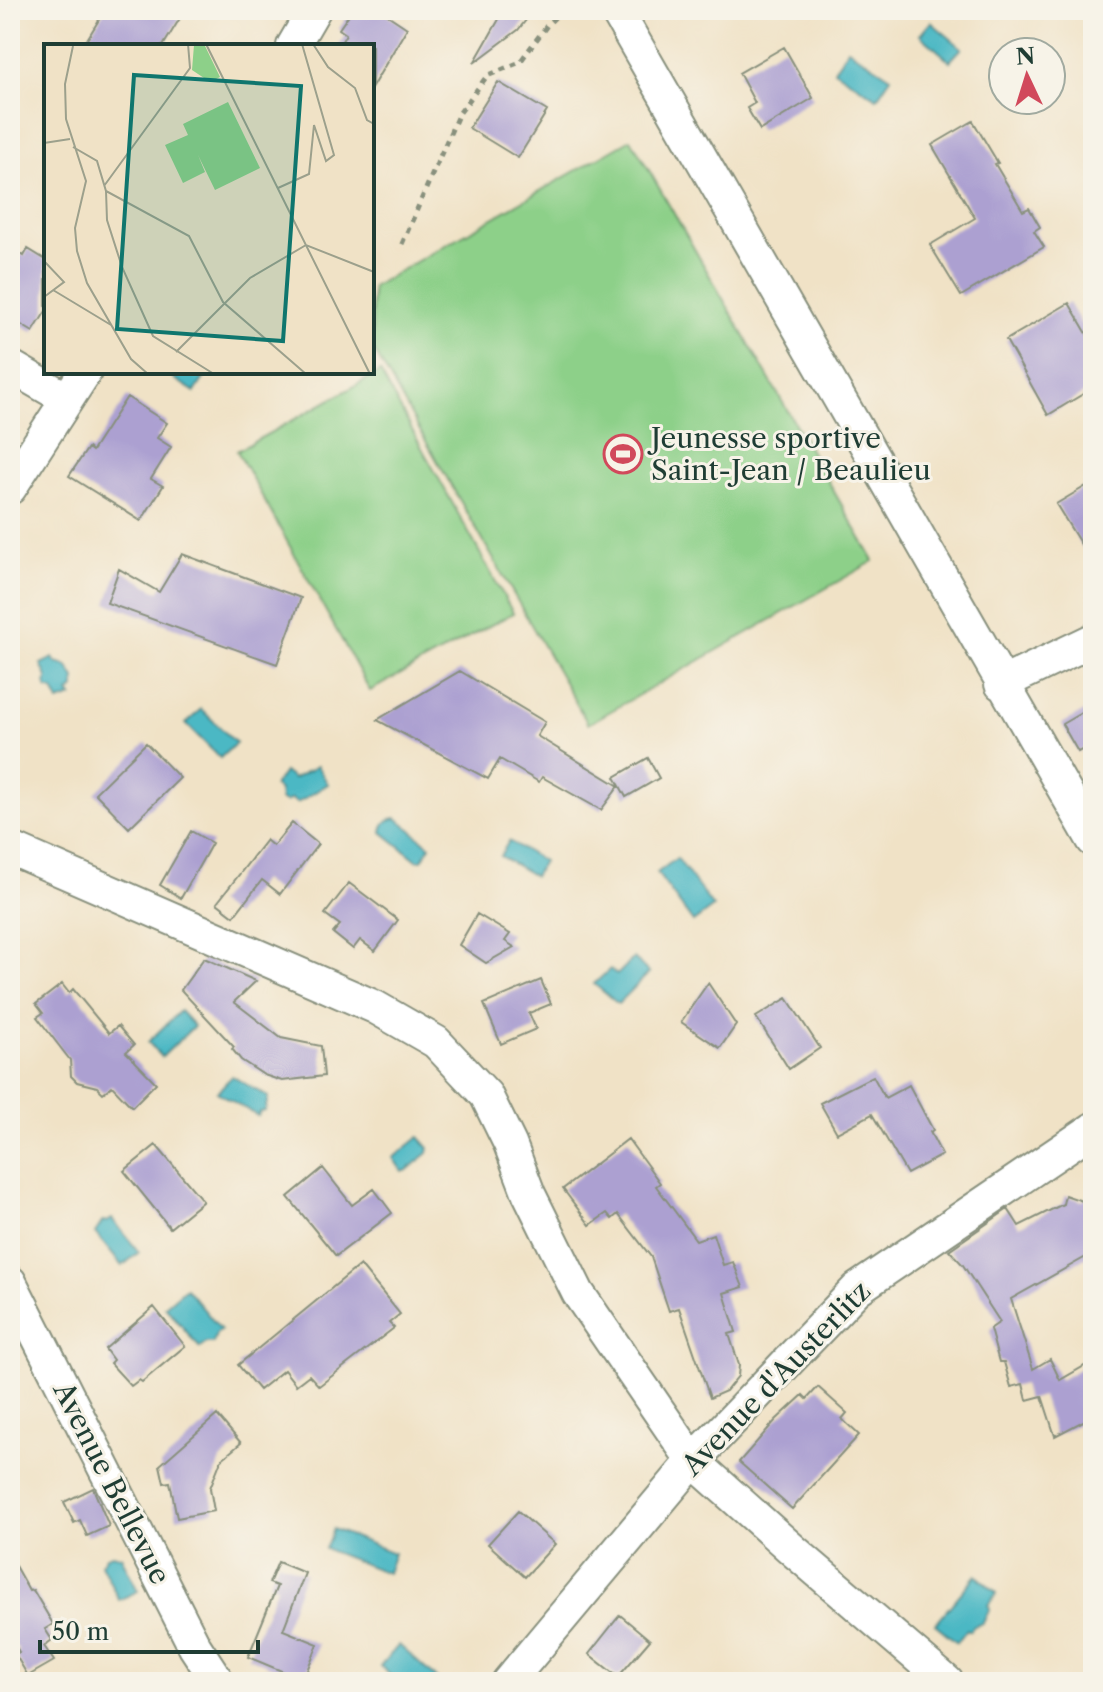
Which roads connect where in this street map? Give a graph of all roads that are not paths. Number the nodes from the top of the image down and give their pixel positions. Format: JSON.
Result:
{"nodes":[{"id":1,"x":314,"y":10,"type":"edge"},
{"id":2,"x":616,"y":10,"type":"edge"},
{"id":3,"x":294,"y":44,"type":"edge"},
{"id":4,"x":10,"y":366,"type":"edge"},
{"id":5,"x":84,"y":374,"type":"edge"},
{"id":6,"x":67,"y":399,"type":"junction"},
{"id":7,"x":10,"y":488,"type":"edge"},
{"id":8,"x":1093,"y":640,"type":"edge"},
{"id":9,"x":1001,"y":684,"type":"junction"},
{"id":10,"x":1093,"y":840,"type":"edge"},
{"id":11,"x":10,"y":848,"type":"edge"},
{"id":12,"x":1093,"y":1129,"type":"edge"},
{"id":13,"x":10,"y":1282,"type":"edge"},
{"id":14,"x":693,"y":1461,"type":"junction"},
{"id":15,"x":218,"y":1682,"type":"edge"},
{"id":16,"x":508,"y":1682,"type":"edge"},
{"id":17,"x":947,"y":1682,"type":"edge"}],
"edges":[{"from":1,"to":3,"type":"street"},
{"from":2,"to":9,"type":"street"},
{"from":4,"to":6,"type":"street"},
{"from":5,"to":6,"type":"street"},
{"from":6,"to":7,"type":"street"},
{"from":8,"to":9,"type":"street"},
{"from":9,"to":10,"type":"street"},
{"from":11,"to":14,"type":"street"},
{"from":12,"to":14,"type":"street","name":"Avenue d'Austerlitz"},
{"from":13,"to":15,"type":"street","name":"Avenue Bellevue"},
{"from":14,"to":16,"type":"street","name":"Avenue d'Austerlitz"},
{"from":14,"to":17,"type":"street"}]}
